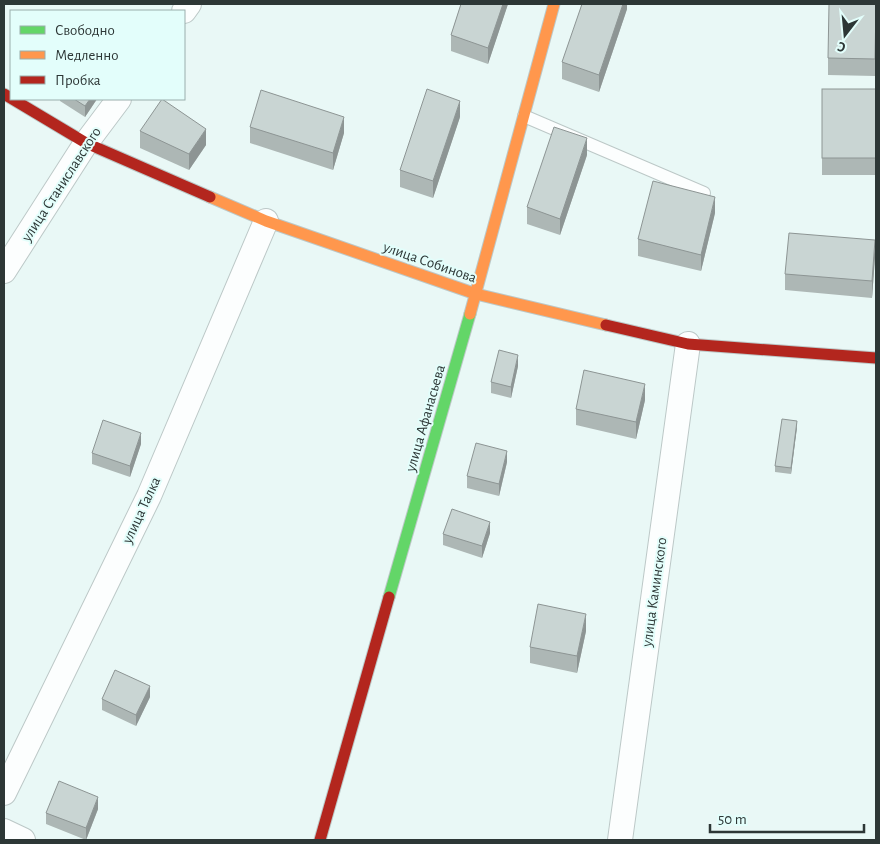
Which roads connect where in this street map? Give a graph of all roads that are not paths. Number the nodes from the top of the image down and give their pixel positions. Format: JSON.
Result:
{"nodes":[{"id":1,"x":554,"y":4,"type":"edge"},
{"id":2,"x":14,"y":100,"type":"edge"},
{"id":3,"x":118,"y":100,"type":"edge"},
{"id":4,"x":524,"y":116,"type":"junction"},
{"id":5,"x":86,"y":143,"type":"junction"},
{"id":6,"x":704,"y":193,"type":"edge"},
{"id":7,"x":266,"y":221,"type":"junction"},
{"id":8,"x":4,"y":271,"type":"edge"},
{"id":9,"x":476,"y":294,"type":"junction"},
{"id":10,"x":688,"y":344,"type":"junction"},
{"id":11,"x":876,"y":358,"type":"edge"},
{"id":12,"x":4,"y":793,"type":"edge"},
{"id":13,"x":4,"y":831,"type":"edge"},
{"id":14,"x":23,"y":840,"type":"edge"},
{"id":15,"x":320,"y":840,"type":"edge"},
{"id":16,"x":620,"y":840,"type":"edge"}],
"edges":[{"from":1,"to":4,"type":"street","name":"улица Афанасьева"},
{"from":2,"to":5,"type":"street","name":"улица Собинова"},
{"from":3,"to":5,"type":"street","name":"улица Станиславского"},
{"from":4,"to":6,"type":"lane"},
{"from":4,"to":9,"type":"street","name":"улица Афанасьева"},
{"from":5,"to":7,"type":"street","name":"улица Собинова"},
{"from":5,"to":8,"type":"street","name":"улица Станиславского"},
{"from":7,"to":9,"type":"street","name":"улица Собинова"},
{"from":7,"to":12,"type":"street","name":"улица Талка"},
{"from":9,"to":10,"type":"street","name":"улица Собинова"},
{"from":9,"to":15,"type":"street","name":"улица Афанасьева"},
{"from":10,"to":11,"type":"street","name":"улица Собинова"},
{"from":10,"to":16,"type":"street","name":"улица Каминского"},
{"from":13,"to":14,"type":"street"}]}
